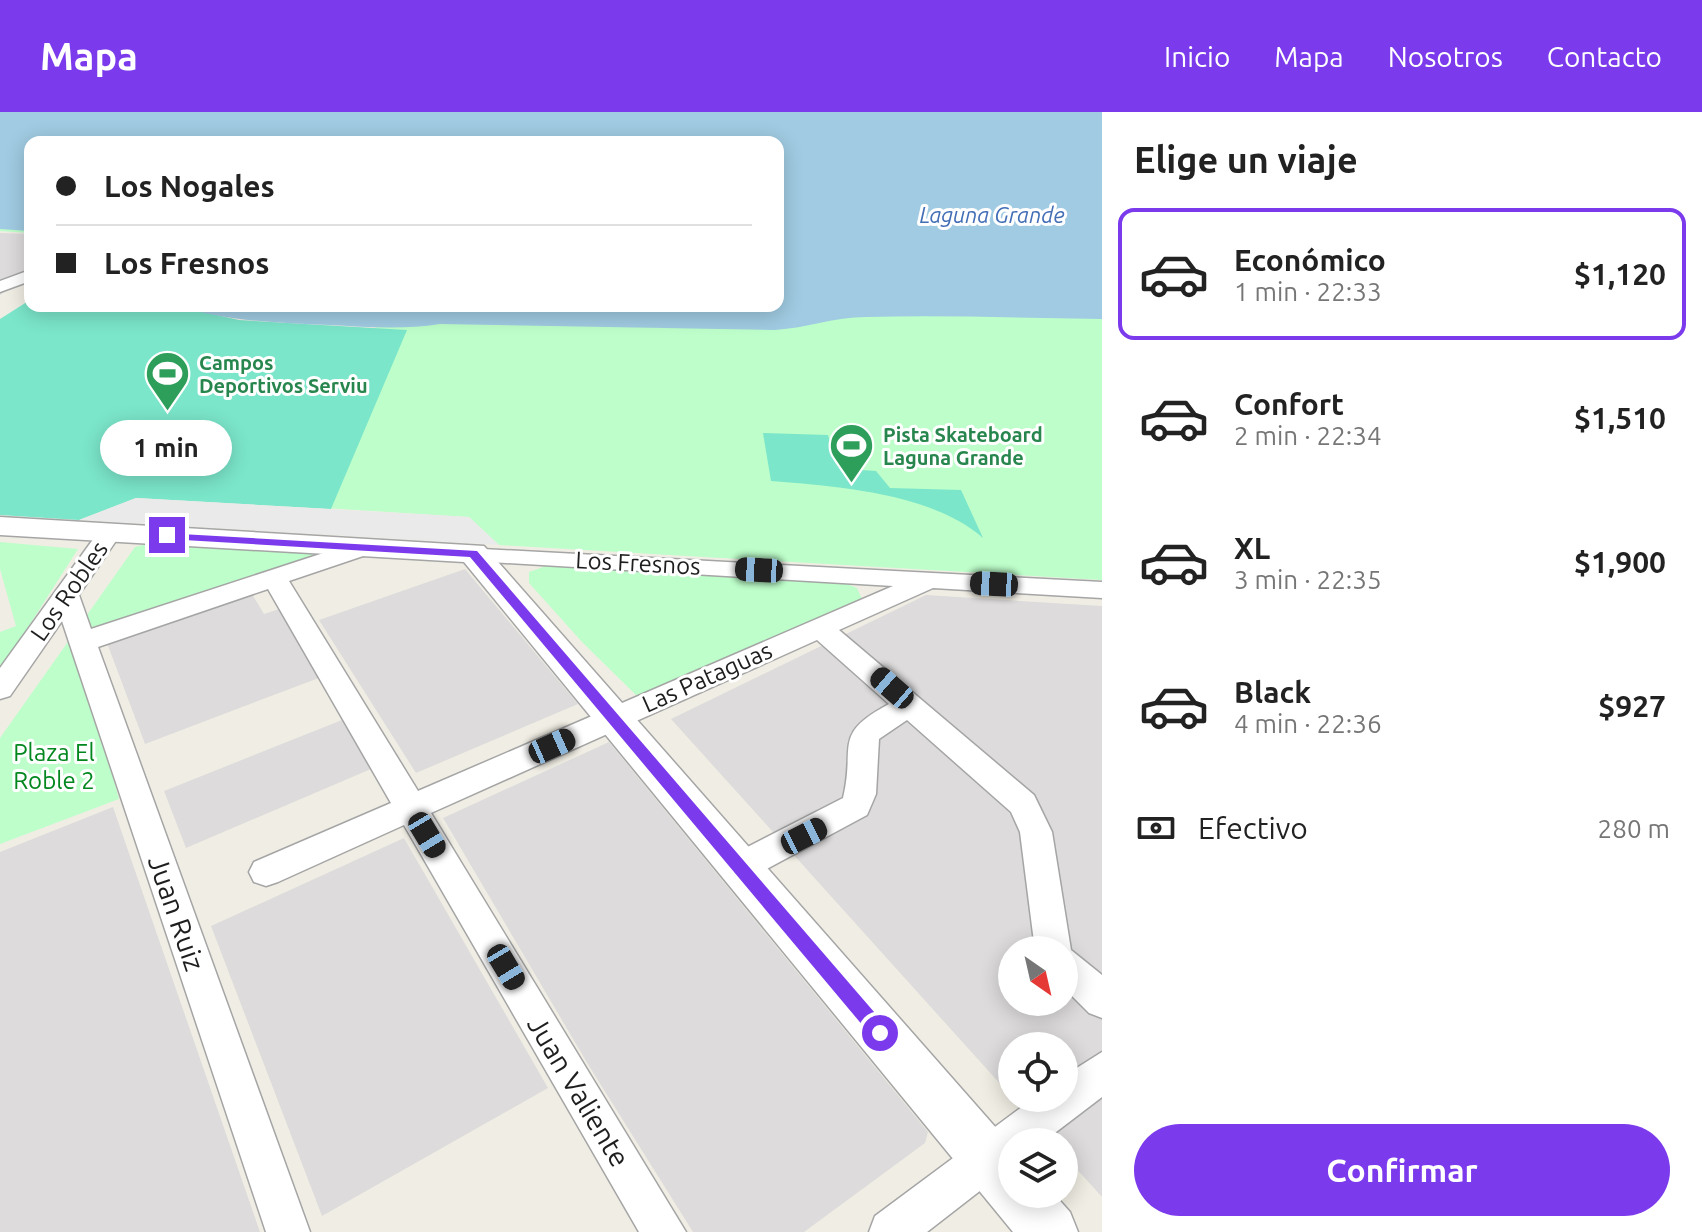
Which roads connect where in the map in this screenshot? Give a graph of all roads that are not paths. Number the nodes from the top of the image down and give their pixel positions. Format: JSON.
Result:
{"nodes":[{"id":1,"x":24,"y":277,"type":"edge"},
{"id":2,"x":0,"y":287,"type":"edge"},
{"id":3,"x":0,"y":526,"type":"edge"},
{"id":4,"x":110,"y":532,"type":"junction"},
{"id":5,"x":366,"y":547,"type":"junction"},
{"id":6,"x":473,"y":553,"type":"junction"},
{"id":7,"x":274,"y":578,"type":"junction"},
{"id":8,"x":929,"y":580,"type":"junction"},
{"id":9,"x":1102,"y":590,"type":"edge"},
{"id":10,"x":66,"y":595,"type":"junction"},
{"id":11,"x":820,"y":628,"type":"junction"},
{"id":12,"x":82,"y":642,"type":"junction"},
{"id":13,"x":0,"y":689,"type":"edge"},
{"id":14,"x":911,"y":705,"type":"junction"},
{"id":15,"x":614,"y":718,"type":"junction"},
{"id":16,"x":411,"y":808,"type":"junction"},
{"id":17,"x":740,"y":867,"type":"junction"},
{"id":18,"x":266,"y":872,"type":"dead end"},
{"id":19,"x":1051,"y":936,"type":"edge"},
{"id":20,"x":1078,"y":977,"type":"edge"},
{"id":21,"x":1102,"y":1000,"type":"edge"},
{"id":22,"x":1102,"y":1072,"type":"edge"},
{"id":23,"x":1052,"y":1128,"type":"edge"},
{"id":24,"x":998,"y":1171,"type":"edge"},
{"id":25,"x":998,"y":1184,"type":"edge"},
{"id":26,"x":1030,"y":1208,"type":"edge"},
{"id":27,"x":288,"y":1232,"type":"edge"},
{"id":28,"x":664,"y":1232,"type":"edge"},
{"id":29,"x":891,"y":1232,"type":"edge"},
{"id":30,"x":1050,"y":1232,"type":"edge"}],
"edges":[{"from":1,"to":2,"type":"street"},
{"from":3,"to":4,"type":"street","name":"Los Fresnos"},
{"from":4,"to":5,"type":"street","name":"Los Fresnos"},
{"from":4,"to":10,"type":"street","name":"Los Robles"},
{"from":5,"to":6,"type":"street","name":"Los Fresnos"},
{"from":5,"to":7,"type":"street","name":"Los Fresnos"},
{"from":6,"to":8,"type":"street","name":"Los Fresnos"},
{"from":6,"to":15,"type":"street"},
{"from":7,"to":12,"type":"street","name":"Los Fresnos"},
{"from":7,"to":16,"type":"street","name":"Juan Valiente"},
{"from":8,"to":9,"type":"street","name":"Los Fresnos"},
{"from":8,"to":11,"type":"street","name":"Las Pataguas"},
{"from":10,"to":12,"type":"street","name":"Juan Ruiz"},
{"from":10,"to":13,"type":"street","name":"Los Robles"},
{"from":11,"to":14,"type":"street"},
{"from":11,"to":15,"type":"street","name":"Las Pataguas"},
{"from":12,"to":27,"type":"street","name":"Juan Ruiz"},
{"from":14,"to":17,"type":"street"},
{"from":14,"to":19,"type":"street"},
{"from":15,"to":16,"type":"street","name":"Las Pataguas"},
{"from":15,"to":17,"type":"street"},
{"from":16,"to":18,"type":"street","name":"Las Pataguas"},
{"from":16,"to":28,"type":"street","name":"Juan Valiente"},
{"from":17,"to":24,"type":"street"},
{"from":20,"to":21,"type":"street"},
{"from":22,"to":23,"type":"street"},
{"from":25,"to":29,"type":"street"},
{"from":26,"to":30,"type":"street"}]}
